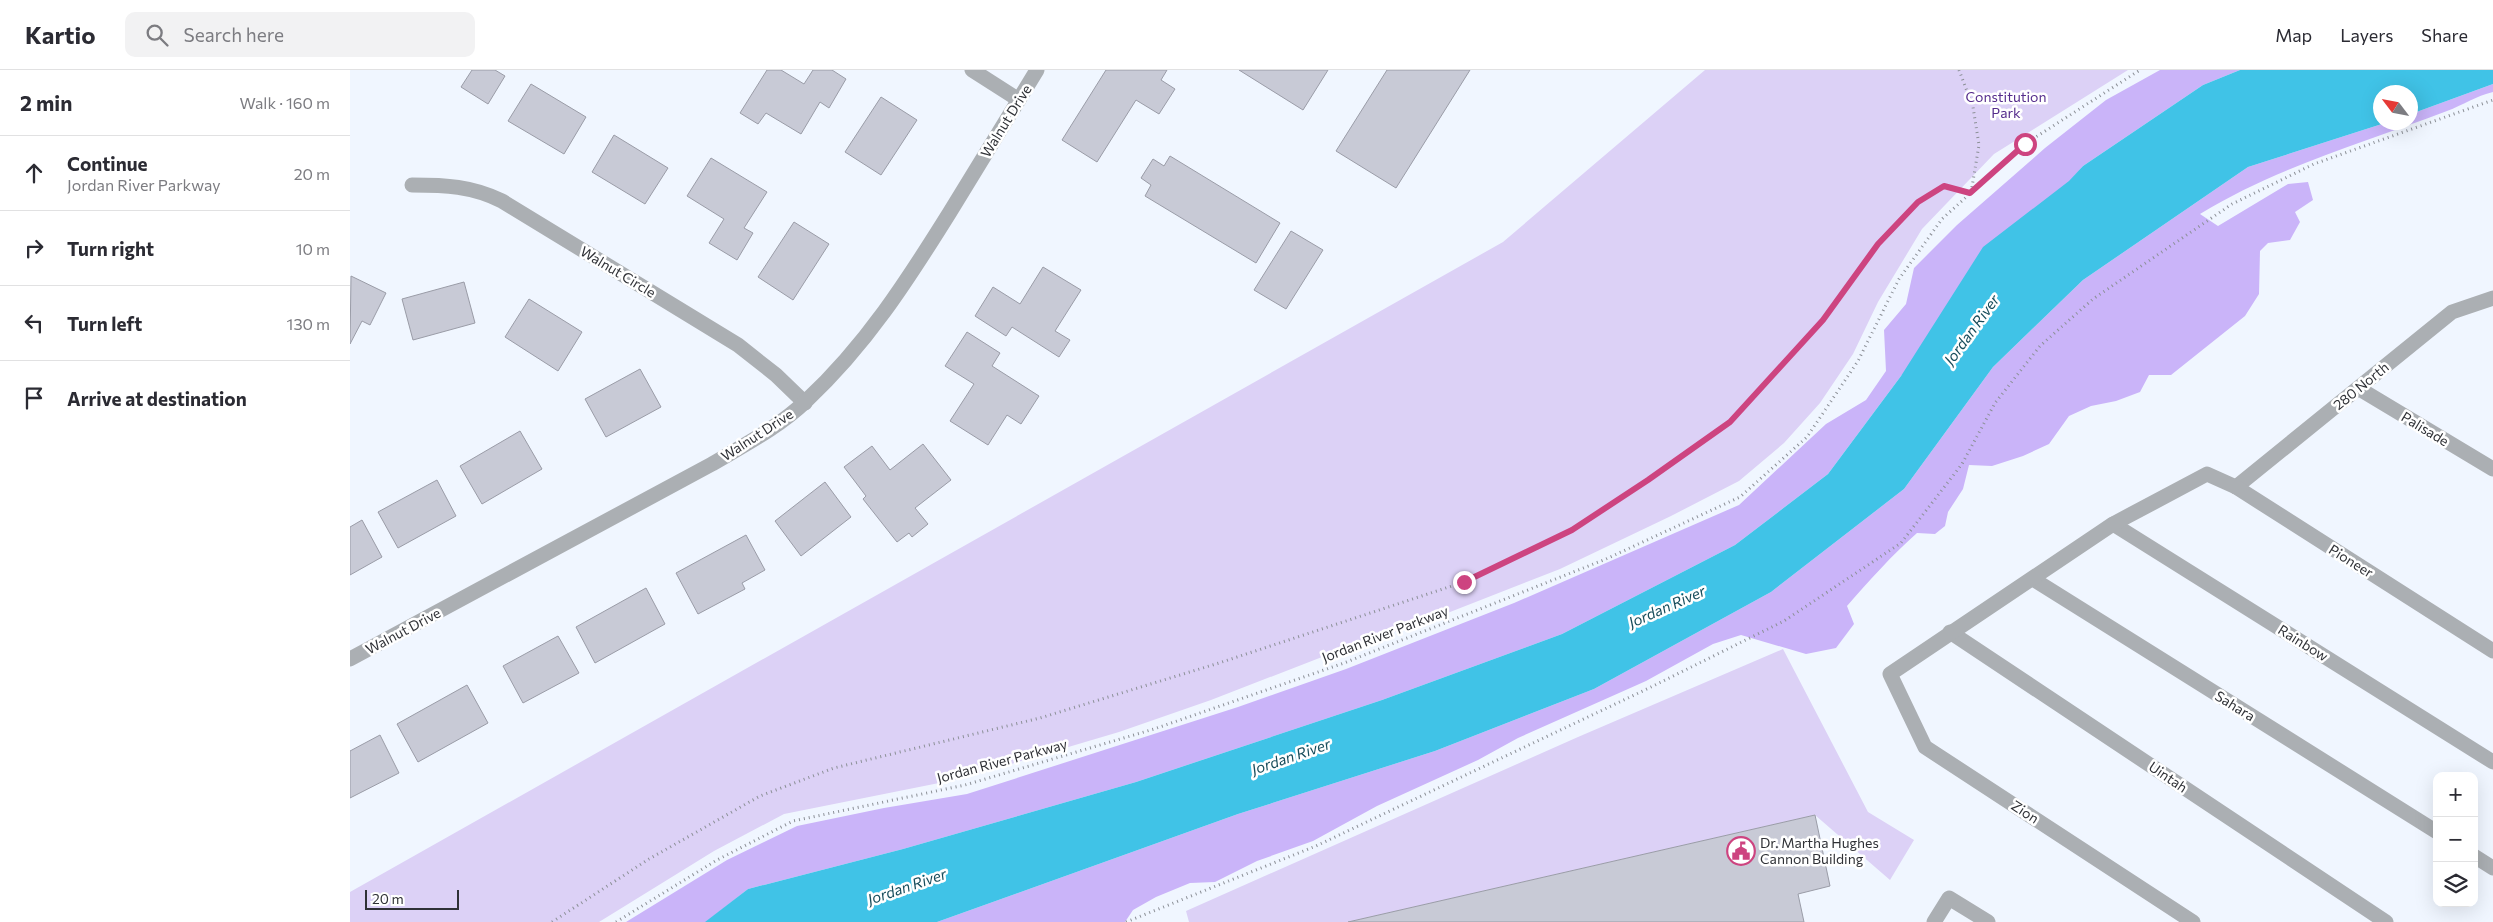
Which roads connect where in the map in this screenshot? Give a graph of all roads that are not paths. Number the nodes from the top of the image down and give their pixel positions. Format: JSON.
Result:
{"nodes":[{"id":1,"x":972,"y":70,"type":"edge"},
{"id":2,"x":1038,"y":70,"type":"edge"},
{"id":3,"x":1019,"y":100,"type":"junction"},
{"id":4,"x":412,"y":185,"type":"dead end"},
{"id":5,"x":2493,"y":298,"type":"edge"},
{"id":6,"x":2358,"y":388,"type":"junction"},
{"id":7,"x":805,"y":403,"type":"junction"},
{"id":8,"x":2493,"y":469,"type":"edge"},
{"id":9,"x":2236,"y":487,"type":"junction"},
{"id":10,"x":2112,"y":524,"type":"junction"},
{"id":11,"x":2033,"y":579,"type":"junction"},
{"id":12,"x":1950,"y":632,"type":"junction"},
{"id":13,"x":2493,"y":651,"type":"edge"},
{"id":14,"x":350,"y":660,"type":"edge"},
{"id":15,"x":2493,"y":762,"type":"edge"},
{"id":16,"x":2433,"y":829,"type":"edge"},
{"id":17,"x":2478,"y":859,"type":"edge"},
{"id":18,"x":2493,"y":868,"type":"edge"},
{"id":19,"x":1934,"y":922,"type":"edge"},
{"id":20,"x":1988,"y":922,"type":"edge"},
{"id":21,"x":2193,"y":922,"type":"edge"},
{"id":22,"x":2386,"y":922,"type":"edge"}],
"edges":[{"from":1,"to":3,"type":"street"},
{"from":2,"to":3,"type":"street","name":"Walnut Drive"},
{"from":3,"to":7,"type":"street","name":"Walnut Drive"},
{"from":4,"to":7,"type":"street","name":"Walnut Circle"},
{"from":5,"to":6,"type":"street","name":"280 North"},
{"from":6,"to":8,"type":"street","name":"Palisade"},
{"from":6,"to":9,"type":"street","name":"280 North"},
{"from":7,"to":14,"type":"street","name":"Walnut Drive"},
{"from":9,"to":10,"type":"street","name":"Pioneer"},
{"from":9,"to":13,"type":"street","name":"Pioneer"},
{"from":10,"to":11,"type":"street"},
{"from":10,"to":15,"type":"street","name":"Rainbow"},
{"from":11,"to":12,"type":"street"},
{"from":11,"to":16,"type":"street","name":"Sahara"},
{"from":12,"to":21,"type":"street","name":"Zion"},
{"from":12,"to":22,"type":"street","name":"Uintah"},
{"from":17,"to":18,"type":"street"},
{"from":19,"to":20,"type":"street"}]}
